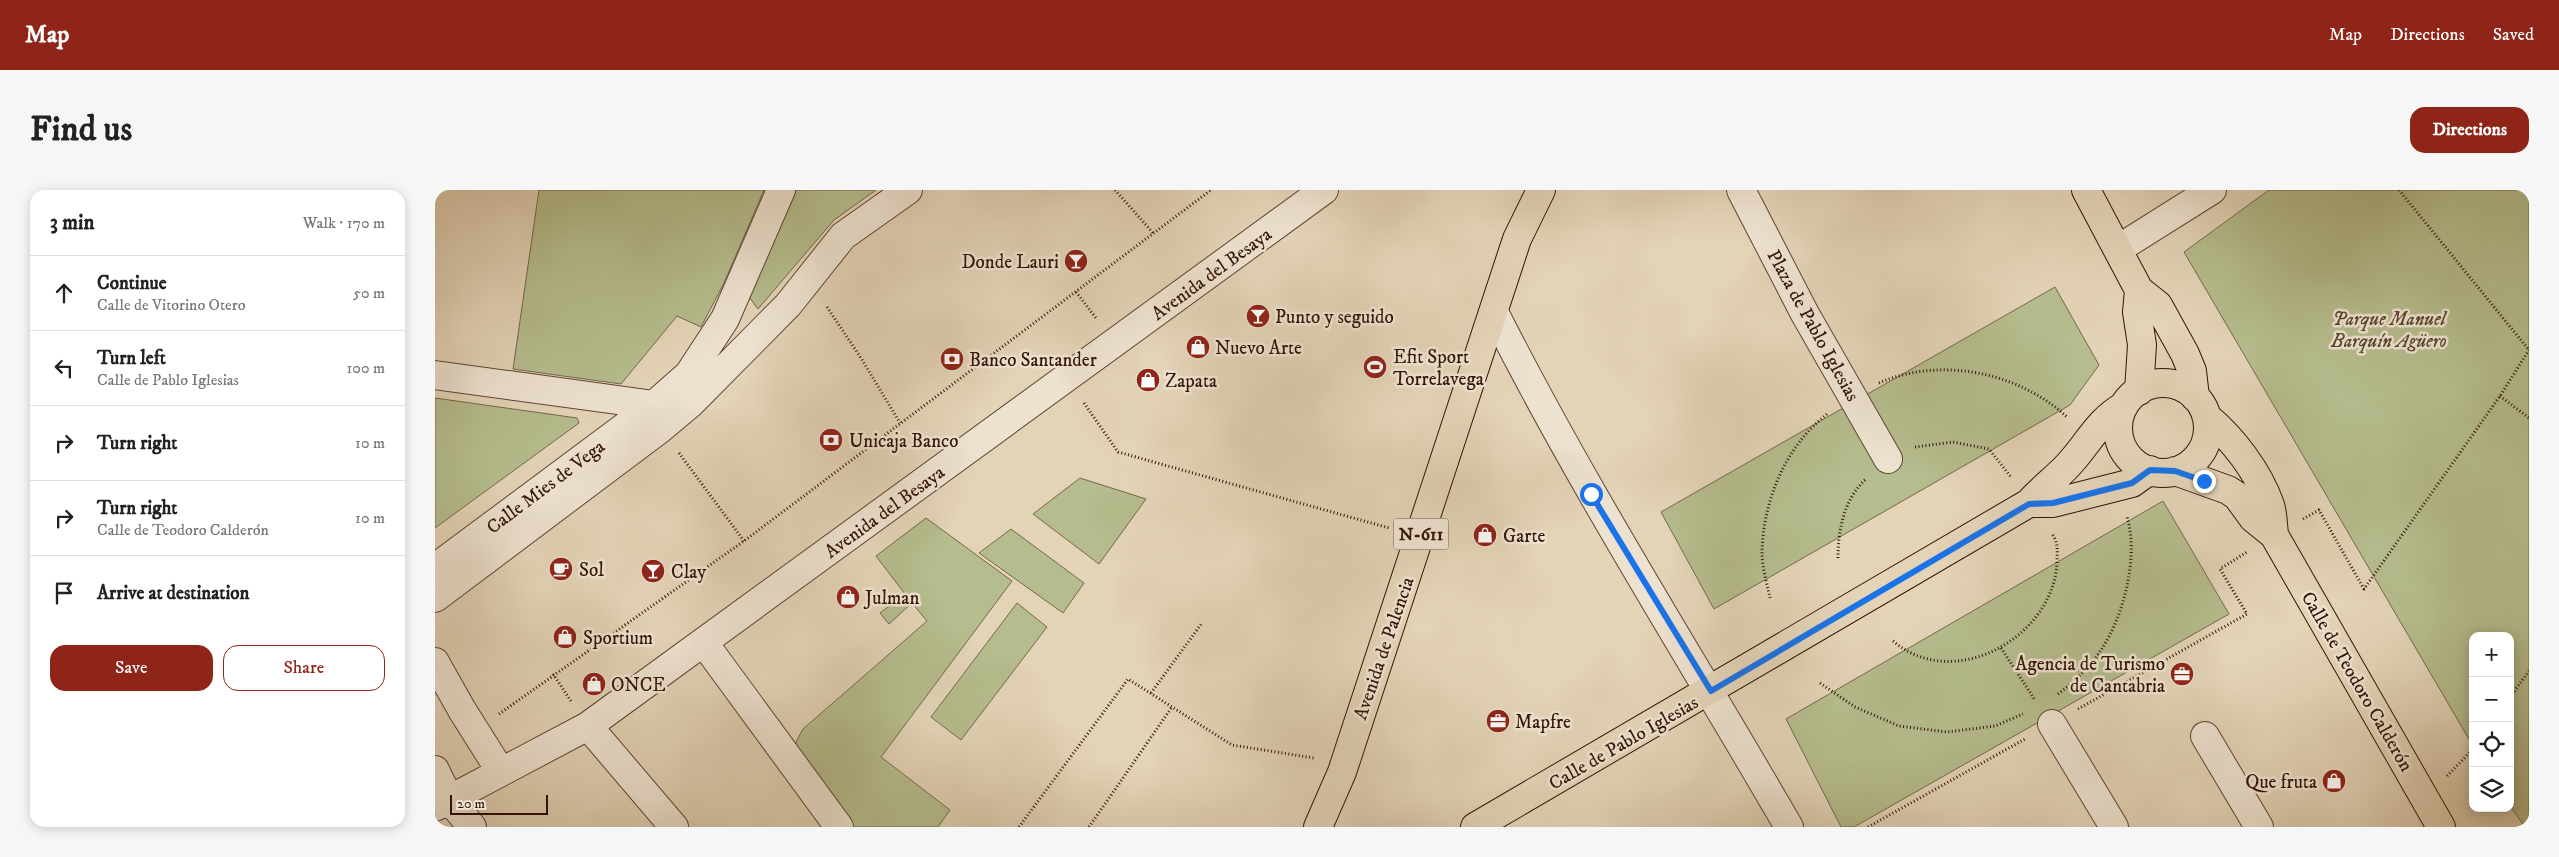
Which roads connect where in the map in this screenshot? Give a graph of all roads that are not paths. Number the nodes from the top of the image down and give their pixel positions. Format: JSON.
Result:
{"nodes":[{"id":1,"x":781,"y":190,"type":"edge"},
{"id":2,"x":908,"y":190,"type":"edge"},
{"id":3,"x":1324,"y":190,"type":"edge"},
{"id":4,"x":1522,"y":190,"type":"edge"},
{"id":5,"x":1541,"y":190,"type":"edge"},
{"id":6,"x":1741,"y":190,"type":"edge"},
{"id":7,"x":2087,"y":190,"type":"edge"},
{"id":8,"x":2212,"y":190,"type":"edge"},
{"id":9,"x":1517,"y":239,"type":"junction"},
{"id":10,"x":2117,"y":249,"type":"junction"},
{"id":11,"x":2139,"y":290,"type":"junction"},
{"id":12,"x":1495,"y":314,"type":"junction"},
{"id":13,"x":435,"y":376,"type":"edge"},
{"id":14,"x":2132,"y":398,"type":"junction"},
{"id":15,"x":654,"y":405,"type":"junction"},
{"id":16,"x":2201,"y":407,"type":"junction"},
{"id":17,"x":1888,"y":459,"type":"dead end"},
{"id":18,"x":2163,"y":471,"type":"junction"},
{"id":19,"x":2029,"y":504,"type":"junction"},
{"id":20,"x":2285,"y":529,"type":"junction"},
{"id":21,"x":435,"y":568,"type":"edge"},
{"id":22,"x":435,"y":598,"type":"edge"},
{"id":23,"x":704,"y":643,"type":"junction"},
{"id":24,"x":435,"y":662,"type":"edge"},
{"id":25,"x":1711,"y":691,"type":"junction"},
{"id":26,"x":2046,"y":715,"type":"road end"},
{"id":27,"x":588,"y":726,"type":"junction"},
{"id":28,"x":2205,"y":736,"type":"dead end"},
{"id":29,"x":435,"y":770,"type":"edge"},
{"id":30,"x":501,"y":772,"type":"junction"},
{"id":31,"x":442,"y":803,"type":"edge"},
{"id":32,"x":472,"y":827,"type":"edge"},
{"id":33,"x":674,"y":827,"type":"edge"},
{"id":34,"x":839,"y":827,"type":"edge"},
{"id":35,"x":1318,"y":827,"type":"edge"},
{"id":36,"x":1475,"y":827,"type":"edge"},
{"id":37,"x":1789,"y":827,"type":"edge"},
{"id":38,"x":2114,"y":827,"type":"edge"},
{"id":39,"x":2259,"y":827,"type":"edge"},
{"id":40,"x":2441,"y":827,"type":"edge"}],
"edges":[{"from":1,"to":15,"type":"street","name":"Calle Mies de Vega"},
{"from":2,"to":22,"type":"street"},
{"from":3,"to":23,"type":"street","name":"Avenida del Besaya"},
{"from":4,"to":9,"type":"main road","name":"Avenida de Palencia","number":"N-611"},
{"from":5,"to":9,"type":"main road","name":"Avenida de Palencia","number":"N-611"},
{"from":6,"to":17,"type":"street","name":"Plaza de Pablo Iglesias"},
{"from":7,"to":10,"type":"main road"},
{"from":8,"to":10,"type":"street"},
{"from":9,"to":12,"type":"main road","name":"Avenida de Palencia","number":"N-611"},
{"from":10,"to":11,"type":"main road"},
{"from":11,"to":14,"type":"main road"},
{"from":11,"to":16,"type":"main road"},
{"from":12,"to":25,"type":"street"},
{"from":12,"to":35,"type":"main road","name":"Avenida de Palencia","number":"N-611"},
{"from":13,"to":15,"type":"street"},
{"from":14,"to":16,"type":"main road"},
{"from":14,"to":18,"type":"main road"},
{"from":14,"to":19,"type":"main road","name":"Calle de Pablo Iglesias"},
{"from":15,"to":21,"type":"street","name":"Calle Mies de Vega"},
{"from":16,"to":18,"type":"main road"},
{"from":16,"to":20,"type":"main road","name":"Calle de Teodoro Calderón"},
{"from":18,"to":19,"type":"main road","name":"Calle de Pablo Iglesias"},
{"from":18,"to":20,"type":"main road","name":"Calle de Teodoro Calderón"},
{"from":19,"to":25,"type":"main road","name":"Calle de Pablo Iglesias"},
{"from":20,"to":40,"type":"main road","name":"Calle de Teodoro Calderón"},
{"from":23,"to":27,"type":"street","name":"Avenida del Besaya"},
{"from":23,"to":34,"type":"street"},
{"from":24,"to":30,"type":"street"},
{"from":25,"to":36,"type":"main road","name":"Calle de Pablo Iglesias"},
{"from":25,"to":37,"type":"street"},
{"from":26,"to":38,"type":"street"},
{"from":27,"to":30,"type":"street","name":"Avenida del Besaya"},
{"from":27,"to":33,"type":"street"},
{"from":28,"to":39,"type":"street"},
{"from":29,"to":31,"type":"street"},
{"from":30,"to":31,"type":"street","name":"Avenida del Besaya"},
{"from":31,"to":32,"type":"street"}]}
